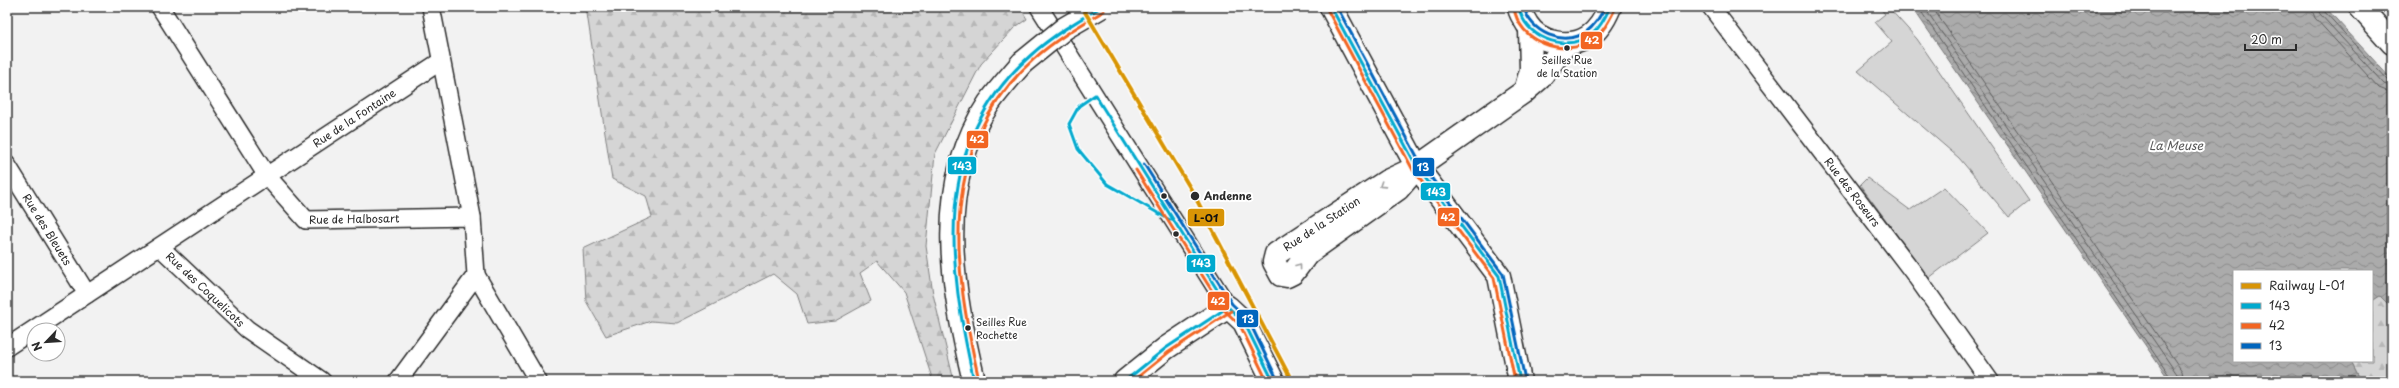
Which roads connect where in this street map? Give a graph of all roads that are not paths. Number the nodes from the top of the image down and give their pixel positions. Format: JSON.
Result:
{"nodes":[{"id":1,"x":160,"y":7,"type":"edge"},
{"id":2,"x":431,"y":7,"type":"edge"},
{"id":3,"x":1039,"y":7,"type":"edge"},
{"id":4,"x":1101,"y":7,"type":"edge"},
{"id":5,"x":1331,"y":7,"type":"edge"},
{"id":6,"x":1519,"y":7,"type":"edge"},
{"id":7,"x":1610,"y":7,"type":"edge"},
{"id":8,"x":1711,"y":7,"type":"edge"},
{"id":9,"x":2360,"y":7,"type":"edge"},
{"id":10,"x":1530,"y":29,"type":"junction"},
{"id":11,"x":2392,"y":43,"type":"edge"},
{"id":12,"x":1566,"y":44,"type":"junction"},
{"id":13,"x":442,"y":61,"type":"junction"},
{"id":14,"x":1524,"y":91,"type":"junction"},
{"id":15,"x":7,"y":165,"type":"edge"},
{"id":16,"x":1417,"y":167,"type":"junction"},
{"id":17,"x":266,"y":176,"type":"junction"},
{"id":18,"x":472,"y":217,"type":"junction"},
{"id":19,"x":160,"y":247,"type":"junction"},
{"id":20,"x":476,"y":275,"type":"junction"},
{"id":21,"x":87,"y":294,"type":"junction"},
{"id":22,"x":1228,"y":307,"type":"junction"},
{"id":23,"x":7,"y":347,"type":"edge"},
{"id":24,"x":322,"y":381,"type":"edge"},
{"id":25,"x":398,"y":381,"type":"edge"},
{"id":26,"x":538,"y":381,"type":"edge"},
{"id":27,"x":974,"y":381,"type":"edge"},
{"id":28,"x":1125,"y":381,"type":"edge"},
{"id":29,"x":1273,"y":381,"type":"edge"},
{"id":30,"x":1520,"y":381,"type":"edge"},
{"id":31,"x":1990,"y":381,"type":"edge"}],
"edges":[{"from":1,"to":17,"type":"street","name":"Rue de Halbosart"},
{"from":2,"to":13,"type":"street"},
{"from":3,"to":22,"type":"street"},
{"from":4,"to":27,"type":"street","bridge":true},
{"from":5,"to":16,"type":"street"},
{"from":6,"to":10,"type":"street"},
{"from":7,"to":12,"type":"street"},
{"from":8,"to":31,"type":"street","name":"Rue des Roseurs"},
{"from":9,"to":11,"type":"street"},
{"from":10,"to":12,"type":"street"},
{"from":10,"to":14,"type":"street"},
{"from":12,"to":14,"type":"street","name":"Rue de la Station"},
{"from":13,"to":17,"type":"street","name":"Rue de la Fontaine"},
{"from":13,"to":18,"type":"street"},
{"from":14,"to":16,"type":"street","name":"Rue de la Station"},
{"from":15,"to":21,"type":"street","name":"Rue des Bleuets"},
{"from":16,"to":16,"type":"street","name":"Rue de la Station","one_way":true},
{"from":16,"to":30,"type":"street"},
{"from":17,"to":18,"type":"street","name":"Rue de Halbosart"},
{"from":17,"to":19,"type":"street","name":"Rue de la Fontaine"},
{"from":18,"to":20,"type":"street"},
{"from":19,"to":21,"type":"street","name":"Rue des Coquelicots"},
{"from":19,"to":24,"type":"street","name":"Rue des Coquelicots"},
{"from":20,"to":25,"type":"street"},
{"from":20,"to":26,"type":"street"},
{"from":21,"to":23,"type":"street","name":"Rue des Coquelicots"},
{"from":22,"to":28,"type":"street"},
{"from":22,"to":29,"type":"street"}]}
